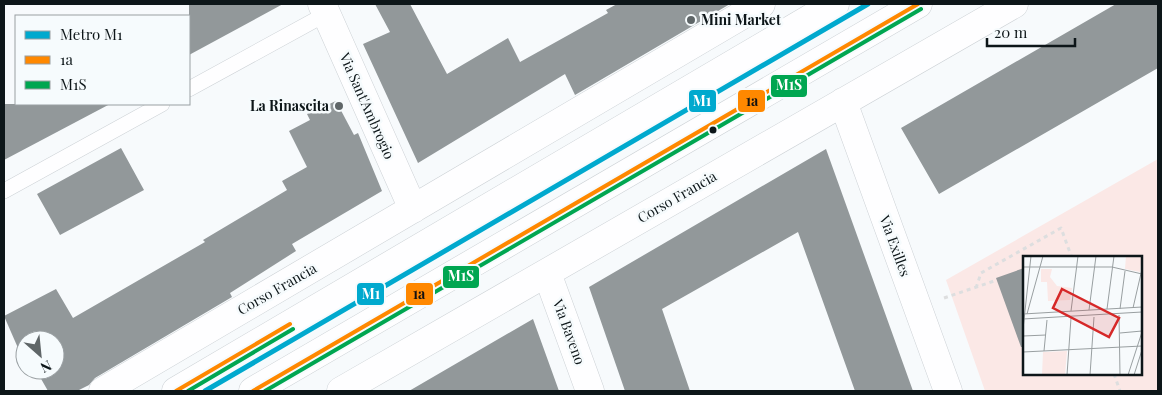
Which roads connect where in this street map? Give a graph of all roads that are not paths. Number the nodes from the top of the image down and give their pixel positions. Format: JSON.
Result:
{"nodes":[{"id":1,"x":760,"y":4,"type":"edge"},
{"id":2,"x":835,"y":4,"type":"edge"},
{"id":3,"x":918,"y":4,"type":"edge"},
{"id":4,"x":1014,"y":4,"type":"edge"},
{"id":5,"x":324,"y":9,"type":"edge"},
{"id":6,"x":190,"y":88,"type":"edge"},
{"id":7,"x":843,"y":102,"type":"junction"},
{"id":8,"x":160,"y":105,"type":"edge"},
{"id":9,"x":4,"y":191,"type":"edge"},
{"id":10,"x":412,"y":209,"type":"junction"},
{"id":11,"x":547,"y":272,"type":"junction"},
{"id":12,"x":103,"y":391,"type":"edge"},
{"id":13,"x":176,"y":391,"type":"edge"},
{"id":14,"x":253,"y":391,"type":"edge"},
{"id":15,"x":341,"y":391,"type":"edge"},
{"id":16,"x":590,"y":391,"type":"edge"},
{"id":17,"x":948,"y":391,"type":"edge"}],
"edges":[{"from":1,"to":10,"type":"street","name":"Corso Francia"},
{"from":2,"to":13,"type":"street"},
{"from":3,"to":14,"type":"street"},
{"from":4,"to":7,"type":"street","name":"Corso Francia"},
{"from":5,"to":6,"type":"lane"},
{"from":5,"to":10,"type":"street","name":"Via Sant'Ambrogio"},
{"from":7,"to":11,"type":"street","name":"Corso Francia"},
{"from":7,"to":17,"type":"street","name":"Via Exilles"},
{"from":8,"to":9,"type":"lane"},
{"from":10,"to":12,"type":"street","name":"Corso Francia"},
{"from":11,"to":15,"type":"street","name":"Corso Francia"},
{"from":11,"to":16,"type":"street","name":"Via Baveno"}]}
